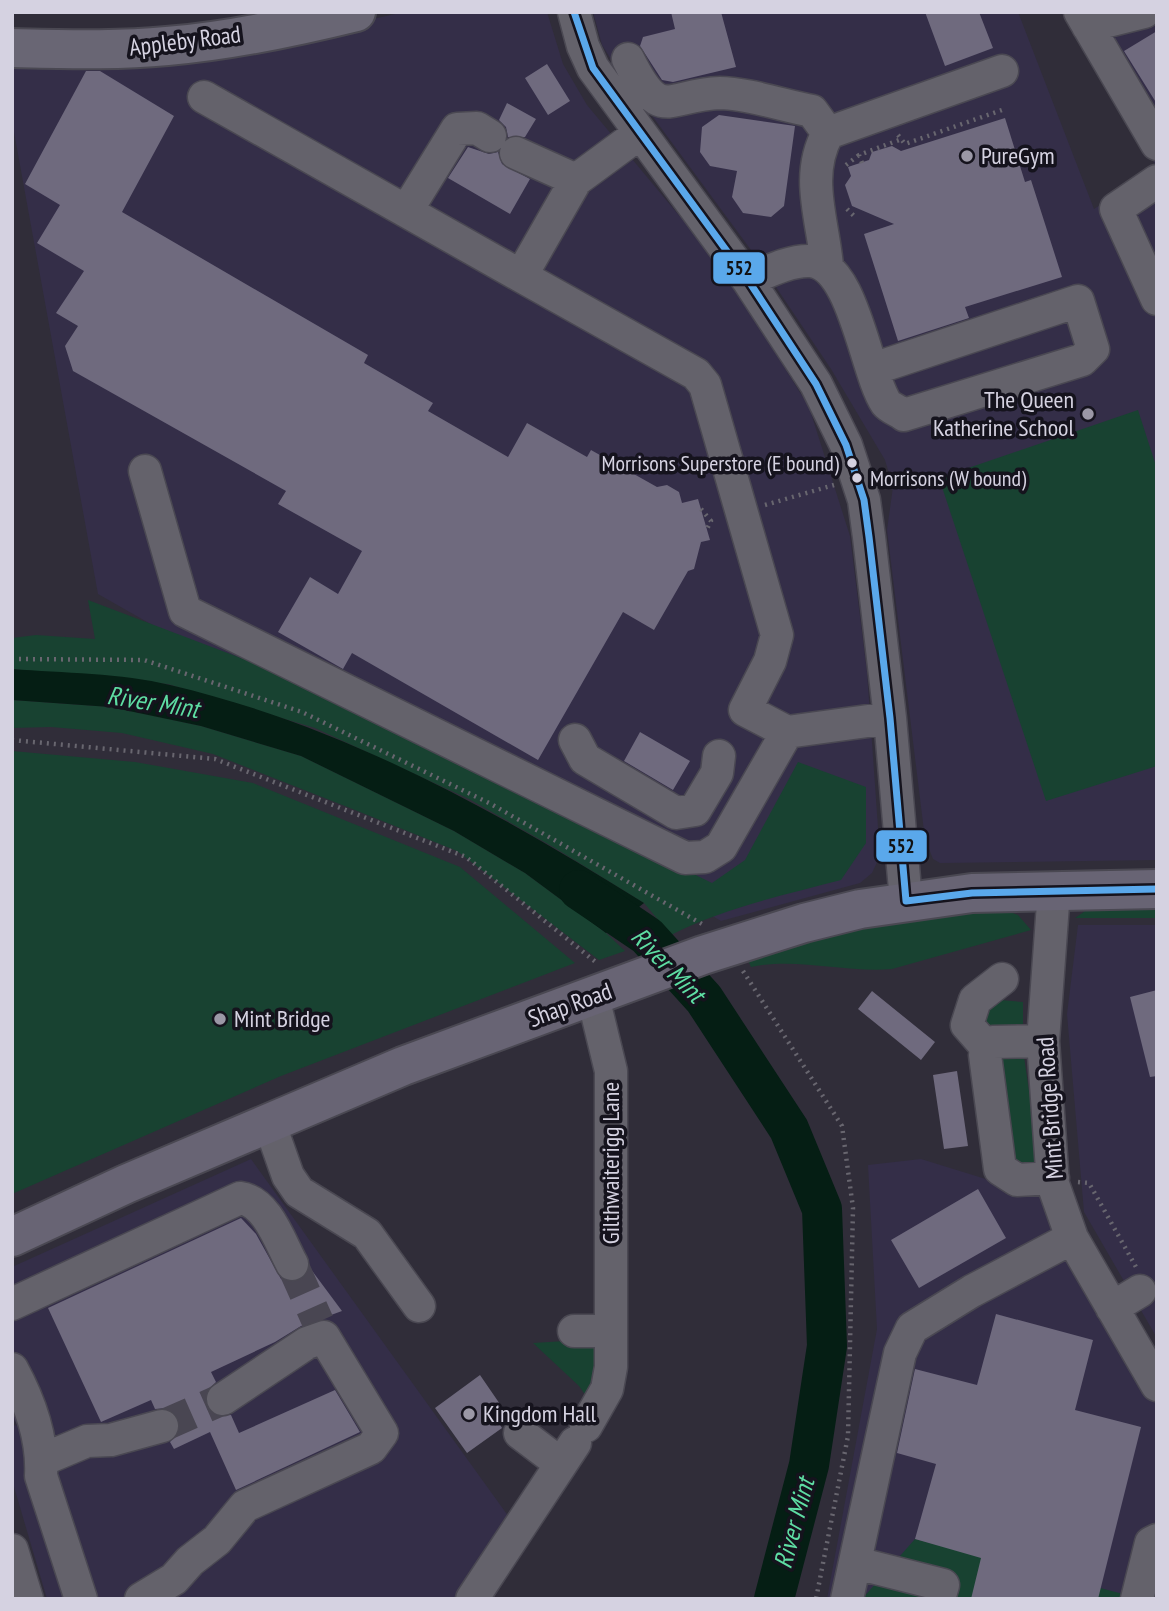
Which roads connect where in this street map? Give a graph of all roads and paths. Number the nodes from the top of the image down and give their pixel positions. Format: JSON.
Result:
{"nodes":[{"id":1,"x":356,"y":12,"type":"edge"},
{"id":2,"x":573,"y":12,"type":"edge"},
{"id":3,"x":1144,"y":12,"type":"edge"},
{"id":4,"x":1084,"y":19,"type":"edge"},
{"id":5,"x":12,"y":48,"type":"edge"},
{"id":6,"x":628,"y":59,"type":"dead end"},
{"id":7,"x":1002,"y":71,"type":"dead end"},
{"id":8,"x":204,"y":97,"type":"dead end"},
{"id":9,"x":1002,"y":110,"type":"dead end"},
{"id":10,"x":894,"y":125,"type":"junction"},
{"id":11,"x":838,"y":129,"type":"junction"},
{"id":12,"x":640,"y":133,"type":"junction"},
{"id":13,"x":490,"y":136,"type":"dead end"},
{"id":14,"x":1157,"y":144,"type":"edge"},
{"id":15,"x":516,"y":153,"type":"dead end"},
{"id":16,"x":859,"y":155,"type":"junction"},
{"id":17,"x":862,"y":163,"type":"dead end"},
{"id":18,"x":844,"y":170,"type":"dead end"},
{"id":19,"x":576,"y":180,"type":"junction"},
{"id":20,"x":1157,"y":181,"type":"edge"},
{"id":21,"x":845,"y":201,"type":"dead end"},
{"id":22,"x":407,"y":210,"type":"junction"},
{"id":23,"x":854,"y":216,"type":"dead end"},
{"id":24,"x":827,"y":266,"type":"junction"},
{"id":25,"x":521,"y":276,"type":"junction"},
{"id":26,"x":748,"y":280,"type":"junction"},
{"id":27,"x":1157,"y":299,"type":"edge"},
{"id":28,"x":873,"y":369,"type":"junction"},
{"id":29,"x":145,"y":471,"type":"dead end"},
{"id":30,"x":857,"y":479,"type":"junction"},
{"id":31,"x":701,"y":509,"type":"dead end"},
{"id":32,"x":742,"y":512,"type":"junction"},
{"id":33,"x":711,"y":521,"type":"junction"},
{"id":34,"x":707,"y":529,"type":"dead end"},
{"id":35,"x":12,"y":659,"type":"edge"},
{"id":36,"x":890,"y":719,"type":"junction"},
{"id":37,"x":787,"y":732,"type":"junction"},
{"id":38,"x":12,"y":740,"type":"edge"},
{"id":39,"x":575,"y":740,"type":"dead end"},
{"id":40,"x":719,"y":756,"type":"dead end"},
{"id":41,"x":1157,"y":889,"type":"edge"},
{"id":42,"x":1054,"y":890,"type":"junction"},
{"id":43,"x":906,"y":901,"type":"junction"},
{"id":44,"x":715,"y":947,"type":"junction"},
{"id":45,"x":591,"y":959,"type":"dead end"},
{"id":46,"x":1002,"y":979,"type":"dead end"},
{"id":47,"x":593,"y":997,"type":"junction"},
{"id":48,"x":1043,"y":1041,"type":"junction"},
{"id":49,"x":988,"y":1049,"type":"junction"},
{"id":50,"x":269,"y":1122,"type":"junction"},
{"id":51,"x":1053,"y":1181,"type":"junction"},
{"id":52,"x":12,"y":1237,"type":"edge"},
{"id":53,"x":1072,"y":1238,"type":"junction"},
{"id":54,"x":292,"y":1264,"type":"tunnel mouth"},
{"id":55,"x":1139,"y":1282,"type":"joint"},
{"id":56,"x":12,"y":1304,"type":"edge"},
{"id":57,"x":419,"y":1306,"type":"dead end"},
{"id":58,"x":1112,"y":1308,"type":"junction"},
{"id":59,"x":574,"y":1331,"type":"dead end"},
{"id":60,"x":611,"y":1331,"type":"junction"},
{"id":61,"x":12,"y":1369,"type":"edge"},
{"id":62,"x":1157,"y":1385,"type":"edge"},
{"id":63,"x":223,"y":1399,"type":"tunnel mouth"},
{"id":64,"x":21,"y":1406,"type":"edge"},
{"id":65,"x":162,"y":1426,"type":"tunnel mouth"},
{"id":66,"x":520,"y":1433,"type":"dead end"},
{"id":67,"x":574,"y":1444,"type":"junction"},
{"id":68,"x":42,"y":1460,"type":"junction"},
{"id":69,"x":1157,"y":1540,"type":"edge"},
{"id":70,"x":14,"y":1563,"type":"edge"},
{"id":71,"x":856,"y":1563,"type":"junction"},
{"id":72,"x":27,"y":1599,"type":"edge"},
{"id":73,"x":80,"y":1599,"type":"edge"},
{"id":74,"x":141,"y":1599,"type":"edge"},
{"id":75,"x":472,"y":1599,"type":"edge"},
{"id":76,"x":816,"y":1599,"type":"edge"},
{"id":77,"x":847,"y":1599,"type":"edge"},
{"id":78,"x":939,"y":1599,"type":"edge"},
{"id":79,"x":1137,"y":1599,"type":"edge"}],
"edges":[{"from":1,"to":5,"type":"main road","name":"Appleby Road"},
{"from":2,"to":12,"type":"street"},
{"from":3,"to":4,"type":"street"},
{"from":4,"to":14,"type":"street"},
{"from":6,"to":11,"type":"street"},
{"from":7,"to":10,"type":"street"},
{"from":8,"to":22,"type":"street"},
{"from":9,"to":10,"type":"path"},
{"from":10,"to":11,"type":"street"},
{"from":10,"to":16,"type":"path"},
{"from":11,"to":24,"type":"street"},
{"from":12,"to":19,"type":"street"},
{"from":12,"to":26,"type":"street"},
{"from":13,"to":22,"type":"street"},
{"from":15,"to":19,"type":"street"},
{"from":16,"to":17,"type":"path"},
{"from":16,"to":18,"type":"path"},
{"from":19,"to":25,"type":"street"},
{"from":20,"to":27,"type":"street"},
{"from":21,"to":23,"type":"path"},
{"from":22,"to":25,"type":"street"},
{"from":24,"to":26,"type":"street"},
{"from":24,"to":28,"type":"street"},
{"from":25,"to":32,"type":"street"},
{"from":26,"to":30,"type":"street"},
{"from":28,"to":28,"type":"street"},
{"from":29,"to":37,"type":"street"},
{"from":30,"to":32,"type":"path"},
{"from":30,"to":36,"type":"street"},
{"from":31,"to":33,"type":"path"},
{"from":32,"to":33,"type":"path"},
{"from":32,"to":37,"type":"street"},
{"from":33,"to":34,"type":"path"},
{"from":35,"to":44,"type":"path"},
{"from":36,"to":37,"type":"street"},
{"from":36,"to":43,"type":"street"},
{"from":38,"to":45,"type":"path"},
{"from":39,"to":40,"type":"street"},
{"from":41,"to":42,"type":"highway","name":"Shap Road"},
{"from":42,"to":43,"type":"highway","name":"Shap Road"},
{"from":42,"to":48,"type":"street","name":"Mint Bridge Road"},
{"from":43,"to":44,"type":"highway","name":"Shap Road"},
{"from":44,"to":47,"type":"highway","name":"Shap Road"},
{"from":44,"to":76,"type":"path"},
{"from":46,"to":49,"type":"street"},
{"from":47,"to":50,"type":"highway","name":"Shap Road"},
{"from":47,"to":60,"type":"street","name":"Gilthwaiterigg Lane"},
{"from":48,"to":49,"type":"street"},
{"from":48,"to":51,"type":"street","name":"Mint Bridge Road"},
{"from":49,"to":51,"type":"street"},
{"from":50,"to":52,"type":"highway","name":"Shap Road"},
{"from":50,"to":57,"type":"street"},
{"from":51,"to":53,"type":"street","name":"Mint Bridge Road"},
{"from":51,"to":55,"type":"path"},
{"from":53,"to":58,"type":"street","name":"Mint Bridge Road"},
{"from":53,"to":71,"type":"street"},
{"from":54,"to":56,"type":"street"},
{"from":55,"to":58,"type":"street"},
{"from":58,"to":62,"type":"street","name":"Mint Bridge Road"},
{"from":59,"to":60,"type":"street"},
{"from":60,"to":67,"type":"street","name":"Gilthwaiterigg Lane"},
{"from":61,"to":64,"type":"street"},
{"from":63,"to":74,"type":"street"},
{"from":64,"to":68,"type":"street"},
{"from":65,"to":68,"type":"street"},
{"from":66,"to":67,"type":"street"},
{"from":67,"to":75,"type":"street","name":"Gilthwaiterigg Lane"},
{"from":68,"to":73,"type":"street"},
{"from":69,"to":79,"type":"street"},
{"from":70,"to":72,"type":"street"},
{"from":71,"to":77,"type":"street"},
{"from":71,"to":78,"type":"street"}]}
